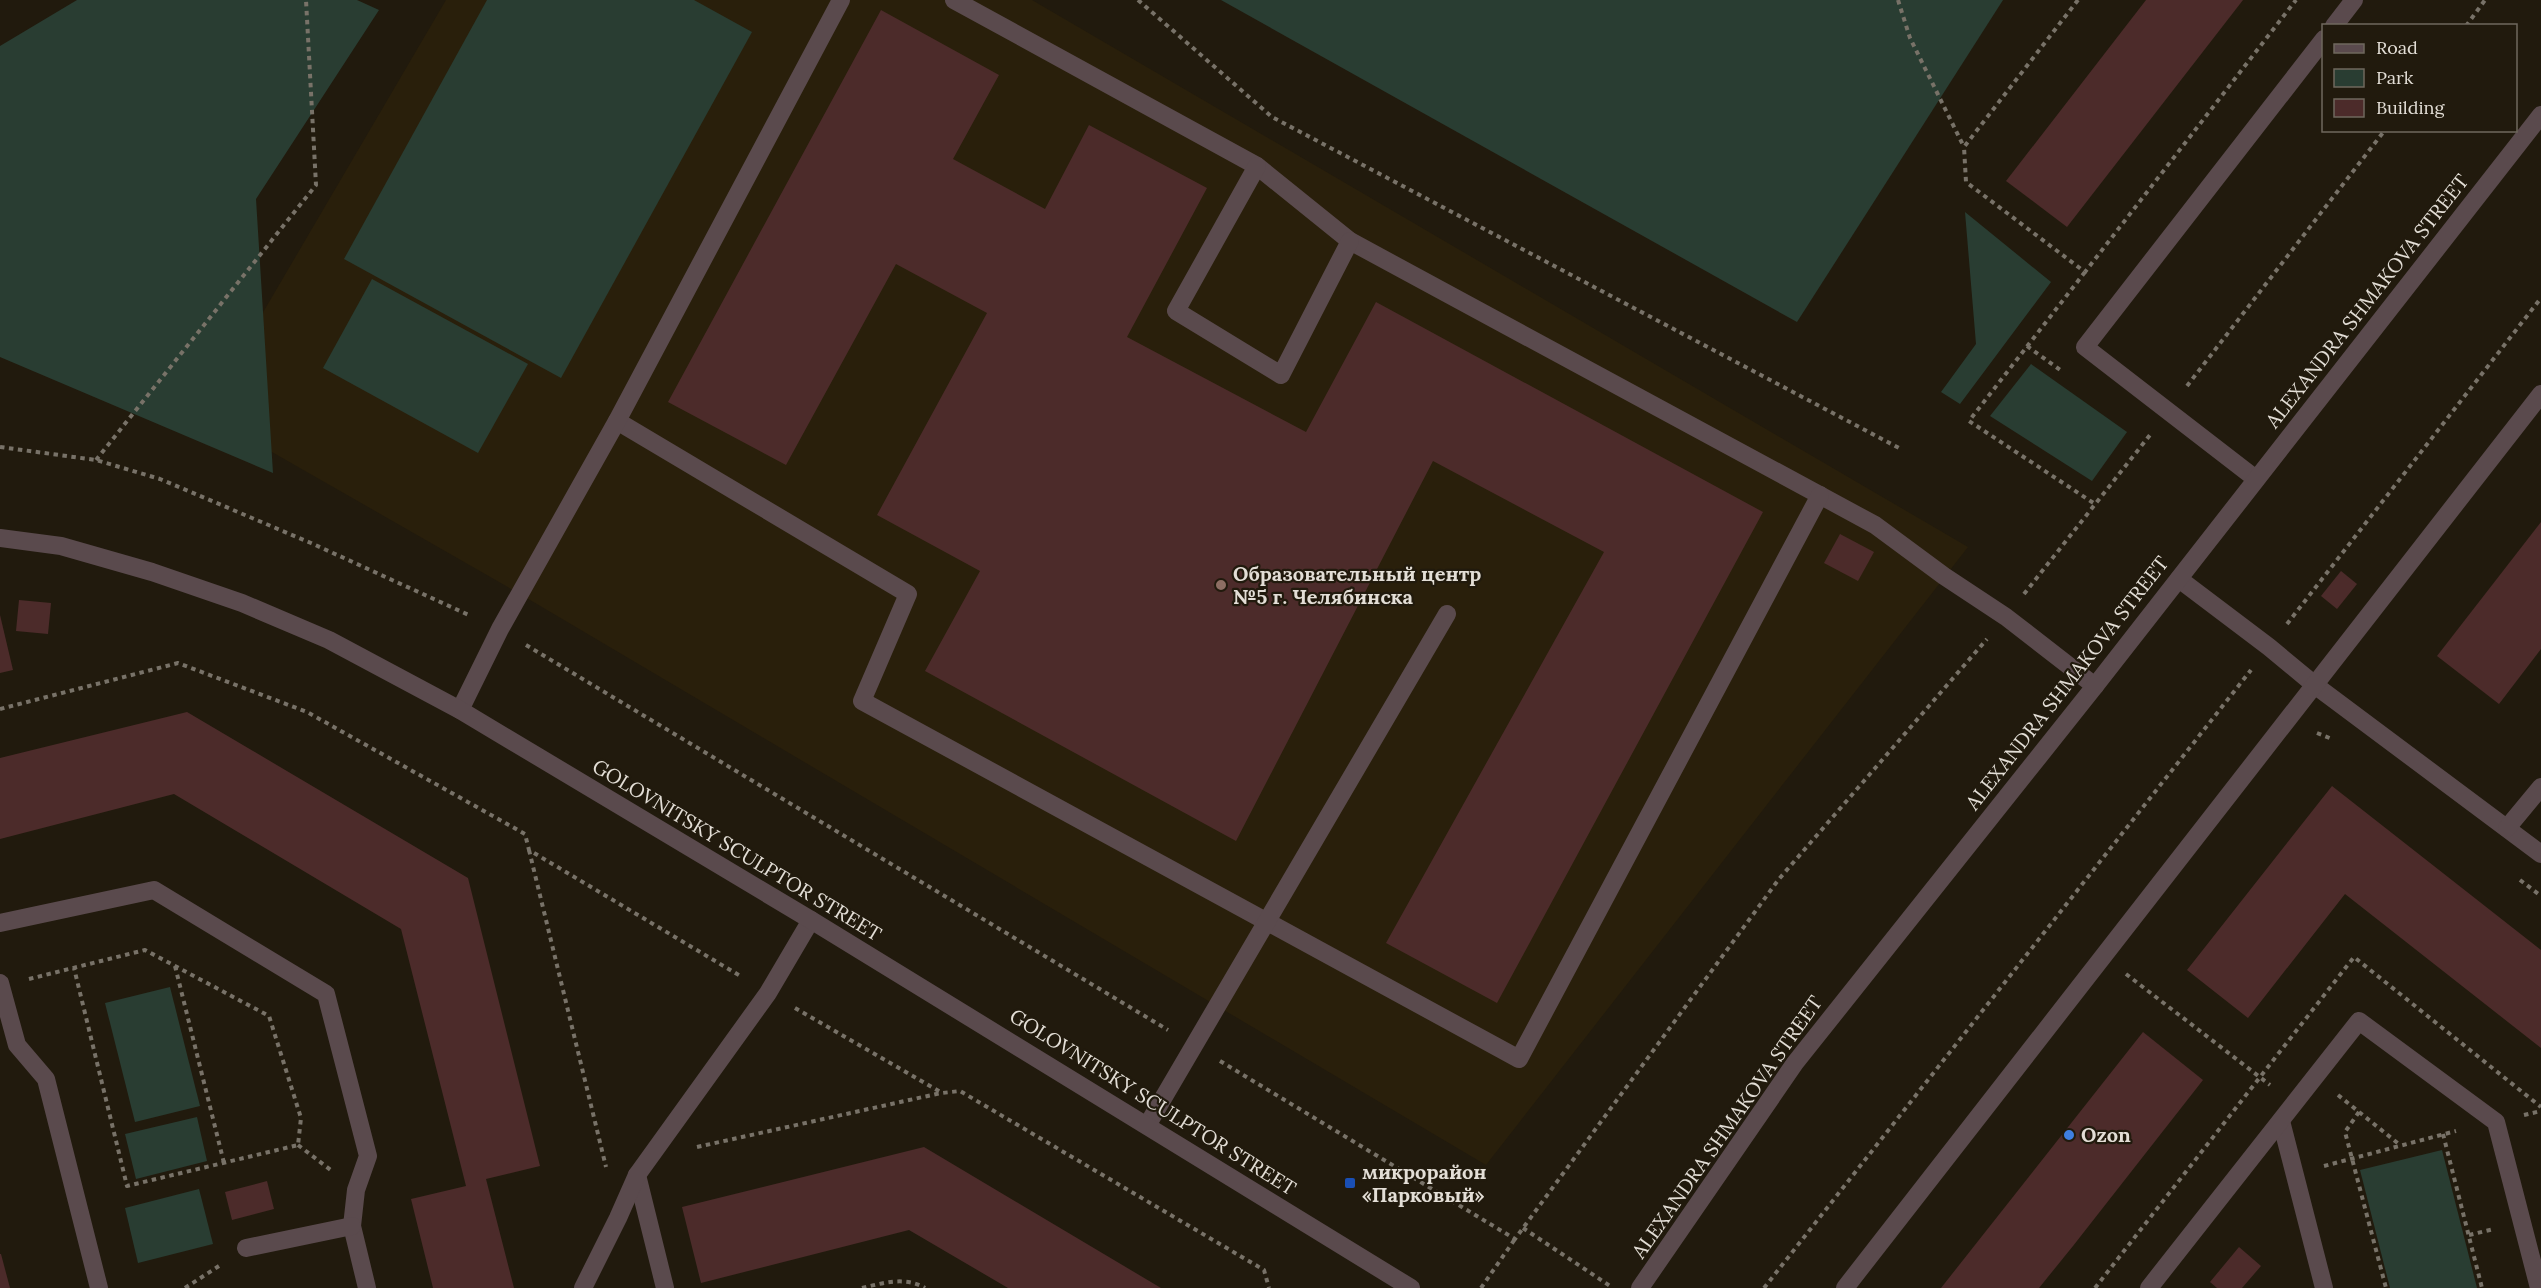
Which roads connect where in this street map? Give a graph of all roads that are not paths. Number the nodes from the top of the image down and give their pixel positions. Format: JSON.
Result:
{"nodes":[{"id":1,"x":841,"y":0,"type":"edge"},
{"id":2,"x":954,"y":0,"type":"edge"},
{"id":3,"x":2354,"y":0,"type":"edge"},
{"id":4,"x":2336,"y":24,"type":"edge"},
{"id":5,"x":2322,"y":42,"type":"edge"},
{"id":6,"x":2541,"y":115,"type":"edge"},
{"id":7,"x":1257,"y":166,"type":"junction"},
{"id":8,"x":1350,"y":241,"type":"junction"},
{"id":9,"x":2541,"y":394,"type":"edge"},
{"id":10,"x":617,"y":421,"type":"junction"},
{"id":11,"x":2256,"y":479,"type":"junction"},
{"id":12,"x":1820,"y":495,"type":"junction"},
{"id":13,"x":0,"y":538,"type":"edge"},
{"id":14,"x":2179,"y":579,"type":"junction"},
{"id":15,"x":1447,"y":614,"type":"dead end"},
{"id":16,"x":2095,"y":686,"type":"junction"},
{"id":17,"x":2316,"y":686,"type":"junction"},
{"id":18,"x":460,"y":710,"type":"junction"},
{"id":19,"x":2541,"y":787,"type":"edge"},
{"id":20,"x":2507,"y":828,"type":"junction"},
{"id":21,"x":2541,"y":854,"type":"edge"},
{"id":22,"x":811,"y":920,"type":"junction"},
{"id":23,"x":1267,"y":920,"type":"junction"},
{"id":24,"x":0,"y":923,"type":"edge"},
{"id":25,"x":1,"y":984,"type":"edge"},
{"id":26,"x":2281,"y":1121,"type":"junction"},
{"id":27,"x":1148,"y":1124,"type":"junction"},
{"id":28,"x":637,"y":1175,"type":"junction"},
{"id":29,"x":352,"y":1226,"type":"junction"},
{"id":30,"x":246,"y":1248,"type":"road end"},
{"id":31,"x":99,"y":1288,"type":"edge"},
{"id":32,"x":367,"y":1288,"type":"edge"},
{"id":33,"x":583,"y":1288,"type":"edge"},
{"id":34,"x":665,"y":1288,"type":"edge"},
{"id":35,"x":1411,"y":1288,"type":"edge"},
{"id":36,"x":1640,"y":1288,"type":"edge"},
{"id":37,"x":1845,"y":1288,"type":"edge"},
{"id":38,"x":2149,"y":1288,"type":"edge"},
{"id":39,"x":2324,"y":1288,"type":"edge"},
{"id":40,"x":2539,"y":1288,"type":"edge"}],
"edges":[{"from":1,"to":10,"type":"street"},
{"from":2,"to":7,"type":"street"},
{"from":3,"to":4,"type":"street"},
{"from":5,"to":11,"type":"street"},
{"from":6,"to":11,"type":"street","name":"ALEXANDRA SHMAKOVA STREET"},
{"from":7,"to":8,"type":"street"},
{"from":7,"to":8,"type":"street"},
{"from":8,"to":12,"type":"street"},
{"from":9,"to":17,"type":"street"},
{"from":10,"to":18,"type":"street"},
{"from":10,"to":23,"type":"street"},
{"from":11,"to":14,"type":"street","name":"ALEXANDRA SHMAKOVA STREET"},
{"from":12,"to":16,"type":"street"},
{"from":12,"to":23,"type":"street"},
{"from":13,"to":18,"type":"street","name":"GOLOVNITSKY SCULPTOR STREET"},
{"from":14,"to":16,"type":"street","name":"ALEXANDRA SHMAKOVA STREET"},
{"from":14,"to":17,"type":"street"},
{"from":15,"to":23,"type":"street"},
{"from":16,"to":36,"type":"street","name":"ALEXANDRA SHMAKOVA STREET"},
{"from":17,"to":20,"type":"street"},
{"from":17,"to":37,"type":"street"},
{"from":18,"to":22,"type":"street","name":"GOLOVNITSKY SCULPTOR STREET"},
{"from":19,"to":20,"type":"street"},
{"from":20,"to":21,"type":"street"},
{"from":22,"to":27,"type":"street","name":"GOLOVNITSKY SCULPTOR STREET"},
{"from":22,"to":28,"type":"street"},
{"from":23,"to":27,"type":"street"},
{"from":24,"to":29,"type":"street"},
{"from":25,"to":31,"type":"street"},
{"from":26,"to":38,"type":"street"},
{"from":26,"to":39,"type":"street"},
{"from":26,"to":40,"type":"street"},
{"from":27,"to":35,"type":"street","name":"GOLOVNITSKY SCULPTOR STREET"},
{"from":28,"to":33,"type":"street"},
{"from":28,"to":34,"type":"street"},
{"from":29,"to":30,"type":"street"},
{"from":29,"to":32,"type":"street"}]}
